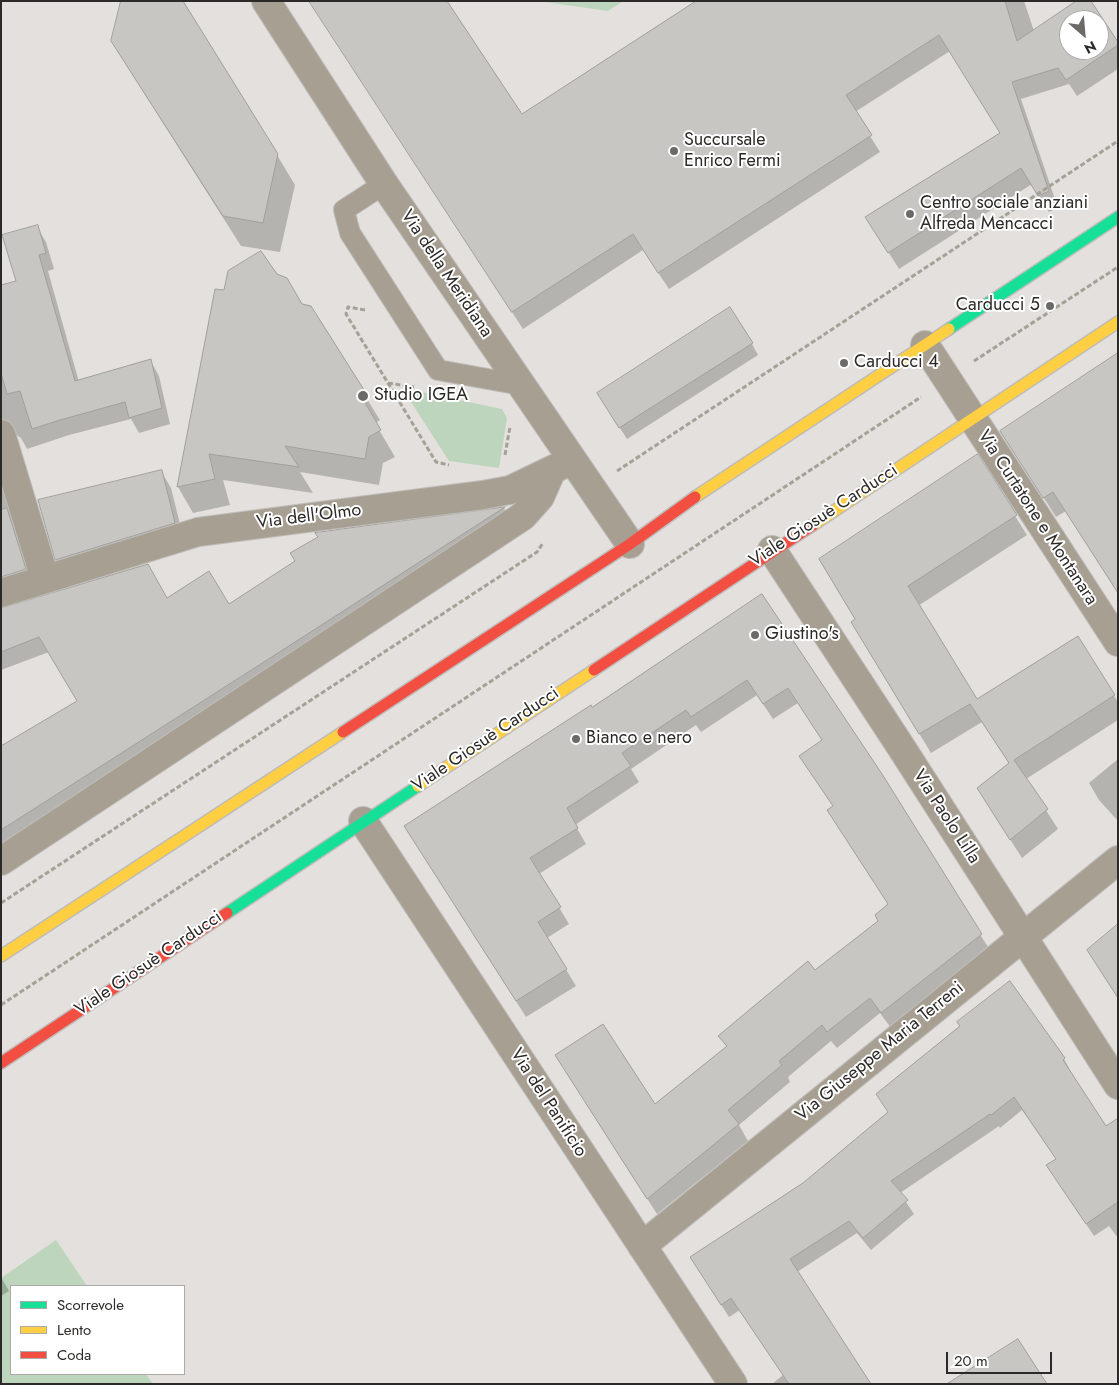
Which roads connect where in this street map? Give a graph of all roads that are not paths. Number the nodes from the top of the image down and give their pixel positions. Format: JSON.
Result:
{"nodes":[{"id":1,"x":266,"y":1,"type":"edge"},
{"id":2,"x":384,"y":184,"type":"junction"},
{"id":3,"x":1118,"y":218,"type":"edge"},
{"id":4,"x":1118,"y":322,"type":"edge"},
{"id":5,"x":925,"y":345,"type":"junction"},
{"id":6,"x":521,"y":385,"type":"junction"},
{"id":7,"x":972,"y":418,"type":"junction"},
{"id":8,"x":1,"y":434,"type":"edge"},
{"id":9,"x":563,"y":465,"type":"junction"},
{"id":10,"x":630,"y":544,"type":"junction"},
{"id":11,"x":772,"y":550,"type":"junction"},
{"id":12,"x":45,"y":578,"type":"junction"},
{"id":13,"x":1,"y":593,"type":"edge"},
{"id":14,"x":1118,"y":642,"type":"edge"},
{"id":15,"x":363,"y":821,"type":"junction"},
{"id":16,"x":1118,"y":860,"type":"edge"},
{"id":17,"x":1,"y":861,"type":"edge"},
{"id":18,"x":1023,"y":936,"type":"junction"},
{"id":19,"x":1,"y":956,"type":"edge"},
{"id":20,"x":1,"y":1063,"type":"edge"},
{"id":21,"x":1118,"y":1085,"type":"edge"},
{"id":22,"x":642,"y":1246,"type":"junction"},
{"id":23,"x":734,"y":1384,"type":"edge"}],
"edges":[{"from":1,"to":2,"type":"street","name":"Via della Meridiana"},
{"from":2,"to":6,"type":"street","name":"Via della Meridiana"},
{"from":2,"to":6,"type":"lane"},
{"from":3,"to":5,"type":"street"},
{"from":4,"to":7,"type":"street","name":"Viale Giosuè Carducci"},
{"from":5,"to":7,"type":"street"},
{"from":5,"to":10,"type":"street"},
{"from":6,"to":9,"type":"street","name":"Via della Meridiana"},
{"from":7,"to":11,"type":"street","name":"Viale Giosuè Carducci"},
{"from":7,"to":14,"type":"street","name":"Via Curtatone e Montanara"},
{"from":8,"to":12,"type":"street"},
{"from":9,"to":10,"type":"street","name":"Via della Meridiana"},
{"from":9,"to":12,"type":"street","name":"Via dell'Olmo"},
{"from":9,"to":17,"type":"street"},
{"from":10,"to":19,"type":"street"},
{"from":11,"to":15,"type":"street","name":"Viale Giosuè Carducci"},
{"from":11,"to":18,"type":"street","name":"Via Paolo Lilla"},
{"from":12,"to":13,"type":"street","name":"Via dell'Olmo"},
{"from":15,"to":20,"type":"street","name":"Viale Giosuè Carducci"},
{"from":15,"to":22,"type":"street","name":"Via del Panificio"},
{"from":16,"to":18,"type":"street","name":"Via Giuseppe Maria Terreni"},
{"from":18,"to":21,"type":"street","name":"Via Paolo Lilla"},
{"from":18,"to":22,"type":"street","name":"Via Giuseppe Maria Terreni"},
{"from":22,"to":23,"type":"street","name":"Via del Panificio"}]}
